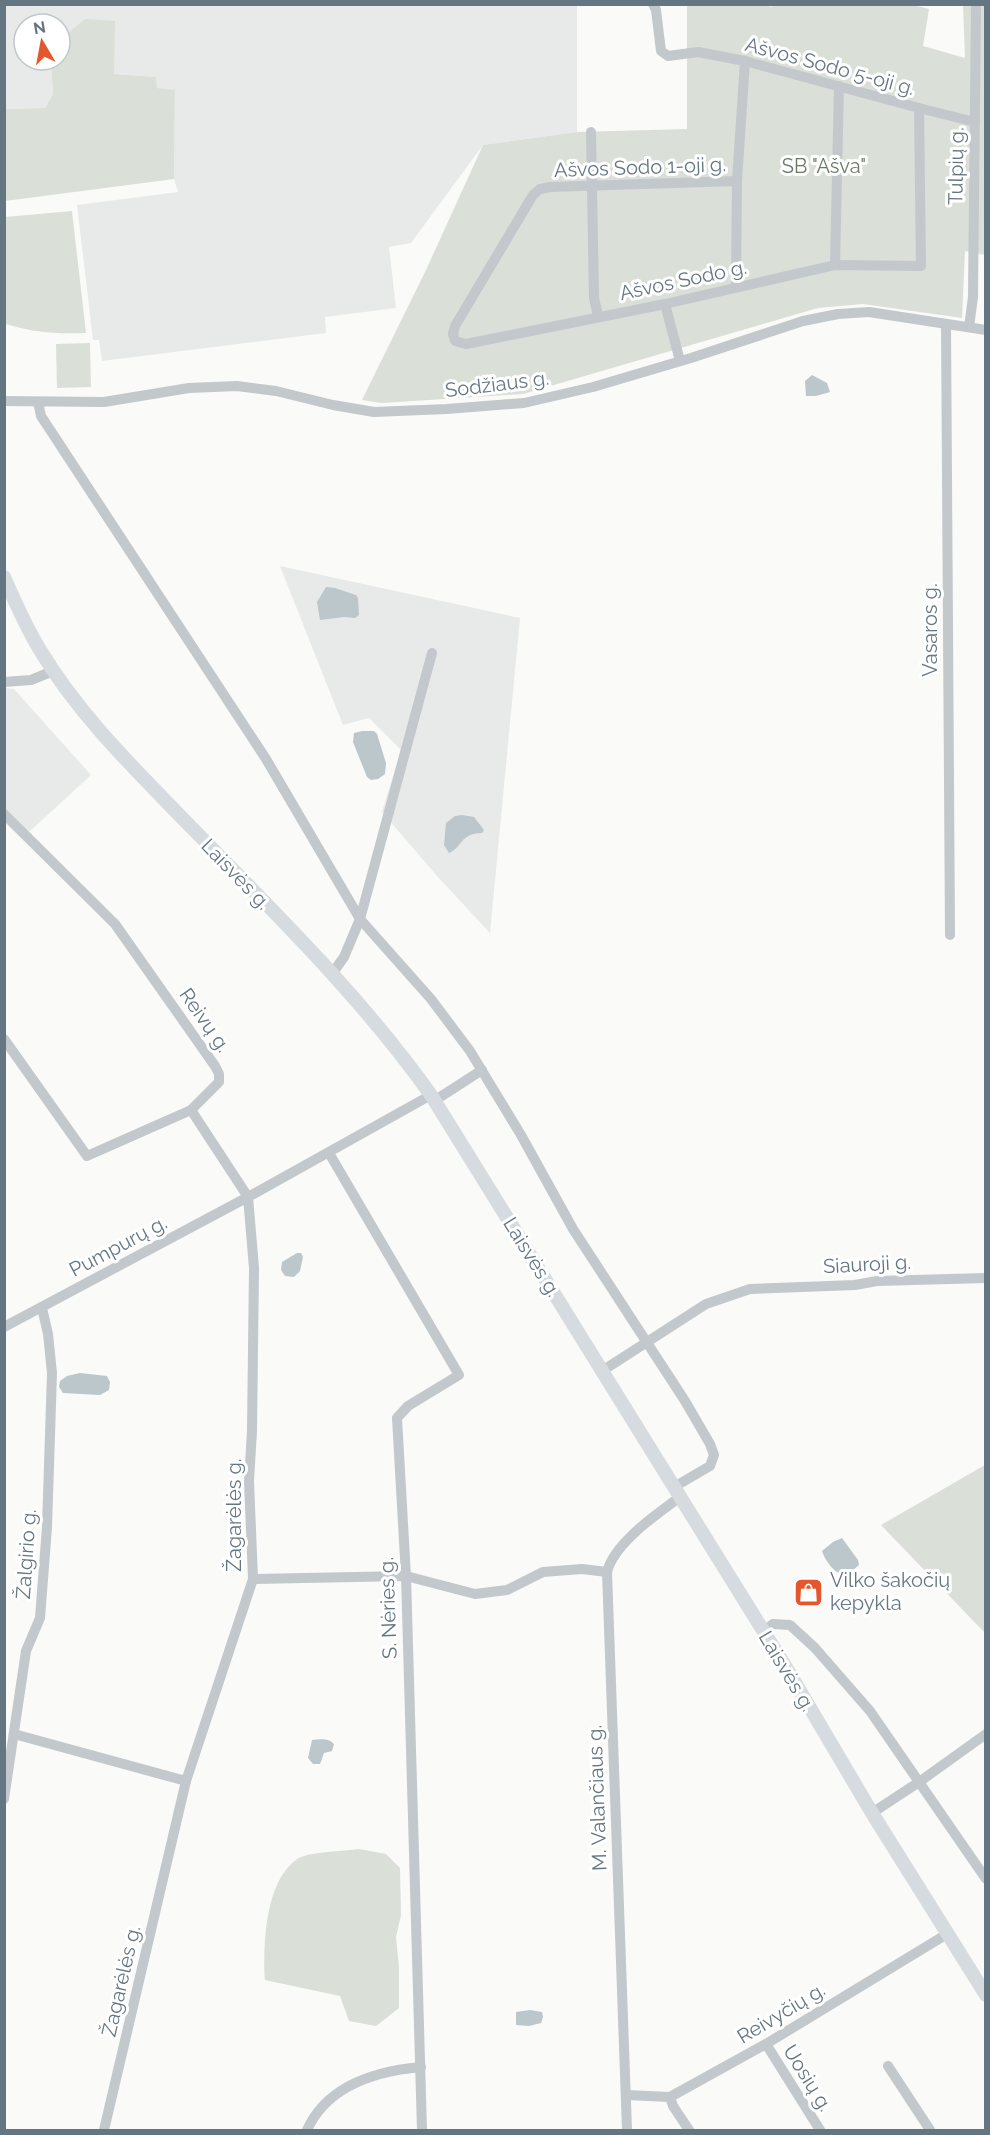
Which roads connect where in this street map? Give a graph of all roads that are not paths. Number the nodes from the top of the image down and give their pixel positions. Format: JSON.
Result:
{"nodes":[{"id":1,"x":653,"y":4,"type":"edge"},
{"id":2,"x":976,"y":4,"type":"edge"},
{"id":3,"x":745,"y":61,"type":"junction"},
{"id":4,"x":839,"y":86,"type":"junction"},
{"id":5,"x":919,"y":108,"type":"junction"},
{"id":6,"x":975,"y":122,"type":"junction"},
{"id":7,"x":591,"y":132,"type":"dead end"},
{"id":8,"x":737,"y":181,"type":"junction"},
{"id":9,"x":592,"y":186,"type":"junction"},
{"id":10,"x":835,"y":265,"type":"junction"},
{"id":11,"x":921,"y":266,"type":"joint"},
{"id":12,"x":736,"y":286,"type":"junction"},
{"id":13,"x":665,"y":304,"type":"junction"},
{"id":14,"x":598,"y":316,"type":"junction"},
{"id":15,"x":946,"y":324,"type":"junction"},
{"id":16,"x":969,"y":327,"type":"junction"},
{"id":17,"x":986,"y":330,"type":"edge"},
{"id":18,"x":455,"y":341,"type":"joint"},
{"id":19,"x":680,"y":361,"type":"junction"},
{"id":20,"x":4,"y":401,"type":"edge"},
{"id":21,"x":38,"y":402,"type":"junction"},
{"id":22,"x":4,"y":577,"type":"edge"},
{"id":23,"x":432,"y":654,"type":"dead end"},
{"id":24,"x":53,"y":671,"type":"junction"},
{"id":25,"x":4,"y":682,"type":"edge"},
{"id":26,"x":4,"y":814,"type":"edge"},
{"id":27,"x":360,"y":920,"type":"junction"},
{"id":28,"x":950,"y":935,"type":"dead end"},
{"id":29,"x":332,"y":974,"type":"junction"},
{"id":30,"x":4,"y":1039,"type":"edge"},
{"id":31,"x":482,"y":1070,"type":"junction"},
{"id":32,"x":432,"y":1098,"type":"junction"},
{"id":33,"x":191,"y":1110,"type":"junction"},
{"id":34,"x":329,"y":1153,"type":"junction"},
{"id":35,"x":248,"y":1197,"type":"junction"},
{"id":36,"x":986,"y":1278,"type":"edge"},
{"id":37,"x":42,"y":1308,"type":"junction"},
{"id":38,"x":4,"y":1327,"type":"edge"},
{"id":39,"x":646,"y":1342,"type":"junction"},
{"id":40,"x":602,"y":1371,"type":"junction"},
{"id":41,"x":677,"y":1492,"type":"junction"},
{"id":42,"x":607,"y":1572,"type":"junction"},
{"id":43,"x":406,"y":1576,"type":"junction"},
{"id":44,"x":253,"y":1579,"type":"junction"},
{"id":45,"x":763,"y":1632,"type":"junction"},
{"id":46,"x":14,"y":1734,"type":"junction"},
{"id":47,"x":986,"y":1734,"type":"edge"},
{"id":48,"x":186,"y":1781,"type":"junction"},
{"id":49,"x":919,"y":1782,"type":"junction"},
{"id":50,"x":4,"y":1799,"type":"edge"},
{"id":51,"x":872,"y":1813,"type":"junction"},
{"id":52,"x":986,"y":1879,"type":"edge"},
{"id":53,"x":947,"y":1934,"type":"junction"},
{"id":54,"x":986,"y":1995,"type":"edge"},
{"id":55,"x":766,"y":2044,"type":"junction"},
{"id":56,"x":421,"y":2067,"type":"junction"},
{"id":57,"x":888,"y":2067,"type":"dead end"},
{"id":58,"x":626,"y":2095,"type":"junction"},
{"id":59,"x":670,"y":2097,"type":"junction"},
{"id":60,"x":104,"y":2130,"type":"edge"},
{"id":61,"x":307,"y":2130,"type":"edge"},
{"id":62,"x":422,"y":2130,"type":"edge"},
{"id":63,"x":627,"y":2130,"type":"edge"},
{"id":64,"x":689,"y":2130,"type":"edge"},
{"id":65,"x":820,"y":2130,"type":"edge"},
{"id":66,"x":930,"y":2130,"type":"edge"}],
"edges":[{"from":1,"to":3,"type":"street","name":"Ašvos Sodo 5-oji g."},
{"from":2,"to":6,"type":"street","name":"Tulpių g."},
{"from":3,"to":4,"type":"street","name":"Ašvos Sodo 5-oji g."},
{"from":3,"to":8,"type":"street"},
{"from":4,"to":5,"type":"street","name":"Ašvos Sodo 5-oji g."},
{"from":4,"to":10,"type":"street"},
{"from":5,"to":6,"type":"street"},
{"from":5,"to":11,"type":"street","name":"Ašvos Sodo 5-oji g."},
{"from":6,"to":16,"type":"street","name":"Tulpių g."},
{"from":7,"to":9,"type":"street"},
{"from":8,"to":9,"type":"street","name":"Ašvos Sodo 1-oji g."},
{"from":8,"to":12,"type":"street"},
{"from":9,"to":14,"type":"street"},
{"from":9,"to":18,"type":"street","name":"Ašvos Sodo 1-oji g."},
{"from":10,"to":11,"type":"street","name":"Ašvos Sodo g."},
{"from":10,"to":12,"type":"street","name":"Ašvos Sodo g."},
{"from":12,"to":13,"type":"street","name":"Ašvos Sodo g."},
{"from":13,"to":14,"type":"street","name":"Ašvos Sodo g."},
{"from":13,"to":19,"type":"street"},
{"from":14,"to":18,"type":"street","name":"Ašvos Sodo g."},
{"from":15,"to":16,"type":"street","name":"Sodžiaus g."},
{"from":15,"to":19,"type":"street","name":"Sodžiaus g."},
{"from":15,"to":28,"type":"street","name":"Vasaros g."},
{"from":16,"to":17,"type":"street","name":"Sodžiaus g."},
{"from":19,"to":21,"type":"street","name":"Sodžiaus g."},
{"from":20,"to":21,"type":"street","name":"Sodžiaus g."},
{"from":21,"to":27,"type":"street"},
{"from":22,"to":24,"type":"main road","name":"Laisvės g."},
{"from":23,"to":27,"type":"street"},
{"from":24,"to":25,"type":"street"},
{"from":24,"to":29,"type":"main road","name":"Laisvės g."},
{"from":26,"to":33,"type":"street","name":"Reivų g."},
{"from":27,"to":29,"type":"street"},
{"from":27,"to":31,"type":"street"},
{"from":29,"to":32,"type":"main road","name":"Laisvės g."},
{"from":30,"to":33,"type":"street","name":"Reivų g."},
{"from":31,"to":32,"type":"street"},
{"from":31,"to":39,"type":"street"},
{"from":32,"to":34,"type":"street"},
{"from":32,"to":40,"type":"main road","name":"Laisvės g."},
{"from":33,"to":35,"type":"street"},
{"from":34,"to":35,"type":"street"},
{"from":34,"to":43,"type":"street","name":"S. Nėries g."},
{"from":35,"to":37,"type":"street","name":"Pumpurų g."},
{"from":35,"to":44,"type":"street","name":"Žagarėlės g."},
{"from":36,"to":39,"type":"street","name":"Siauroji g."},
{"from":37,"to":38,"type":"street","name":"Pumpurų g."},
{"from":37,"to":46,"type":"street","name":"Žalgirio g."},
{"from":39,"to":40,"type":"street","name":"Siauroji g."},
{"from":39,"to":41,"type":"street"},
{"from":40,"to":41,"type":"main road","name":"Laisvės g."},
{"from":41,"to":42,"type":"street"},
{"from":41,"to":45,"type":"main road","name":"Laisvės g."},
{"from":42,"to":43,"type":"street"},
{"from":42,"to":58,"type":"street","name":"M. Valančiaus g."},
{"from":43,"to":44,"type":"street"},
{"from":43,"to":56,"type":"street","name":"S. Nėries g."},
{"from":44,"to":48,"type":"street","name":"Žagarėlės g."},
{"from":45,"to":49,"type":"street"},
{"from":45,"to":51,"type":"main road","name":"Laisvės g."},
{"from":46,"to":48,"type":"street"},
{"from":46,"to":50,"type":"street","name":"Žalgirio g."},
{"from":47,"to":49,"type":"street"},
{"from":48,"to":60,"type":"street","name":"Žagarėlės g."},
{"from":49,"to":51,"type":"street"},
{"from":49,"to":52,"type":"street"},
{"from":51,"to":53,"type":"main road","name":"Laisvės g."},
{"from":53,"to":54,"type":"main road","name":"Laisvės g."},
{"from":53,"to":55,"type":"street","name":"Reivyčių g."},
{"from":55,"to":59,"type":"street","name":"Reivyčių g."},
{"from":55,"to":65,"type":"street","name":"Uosių g."},
{"from":56,"to":61,"type":"street"},
{"from":56,"to":62,"type":"street","name":"S. Nėries g."},
{"from":57,"to":66,"type":"street"},
{"from":58,"to":59,"type":"street"},
{"from":58,"to":63,"type":"street","name":"M. Valančiaus g."},
{"from":59,"to":64,"type":"street"}]}
